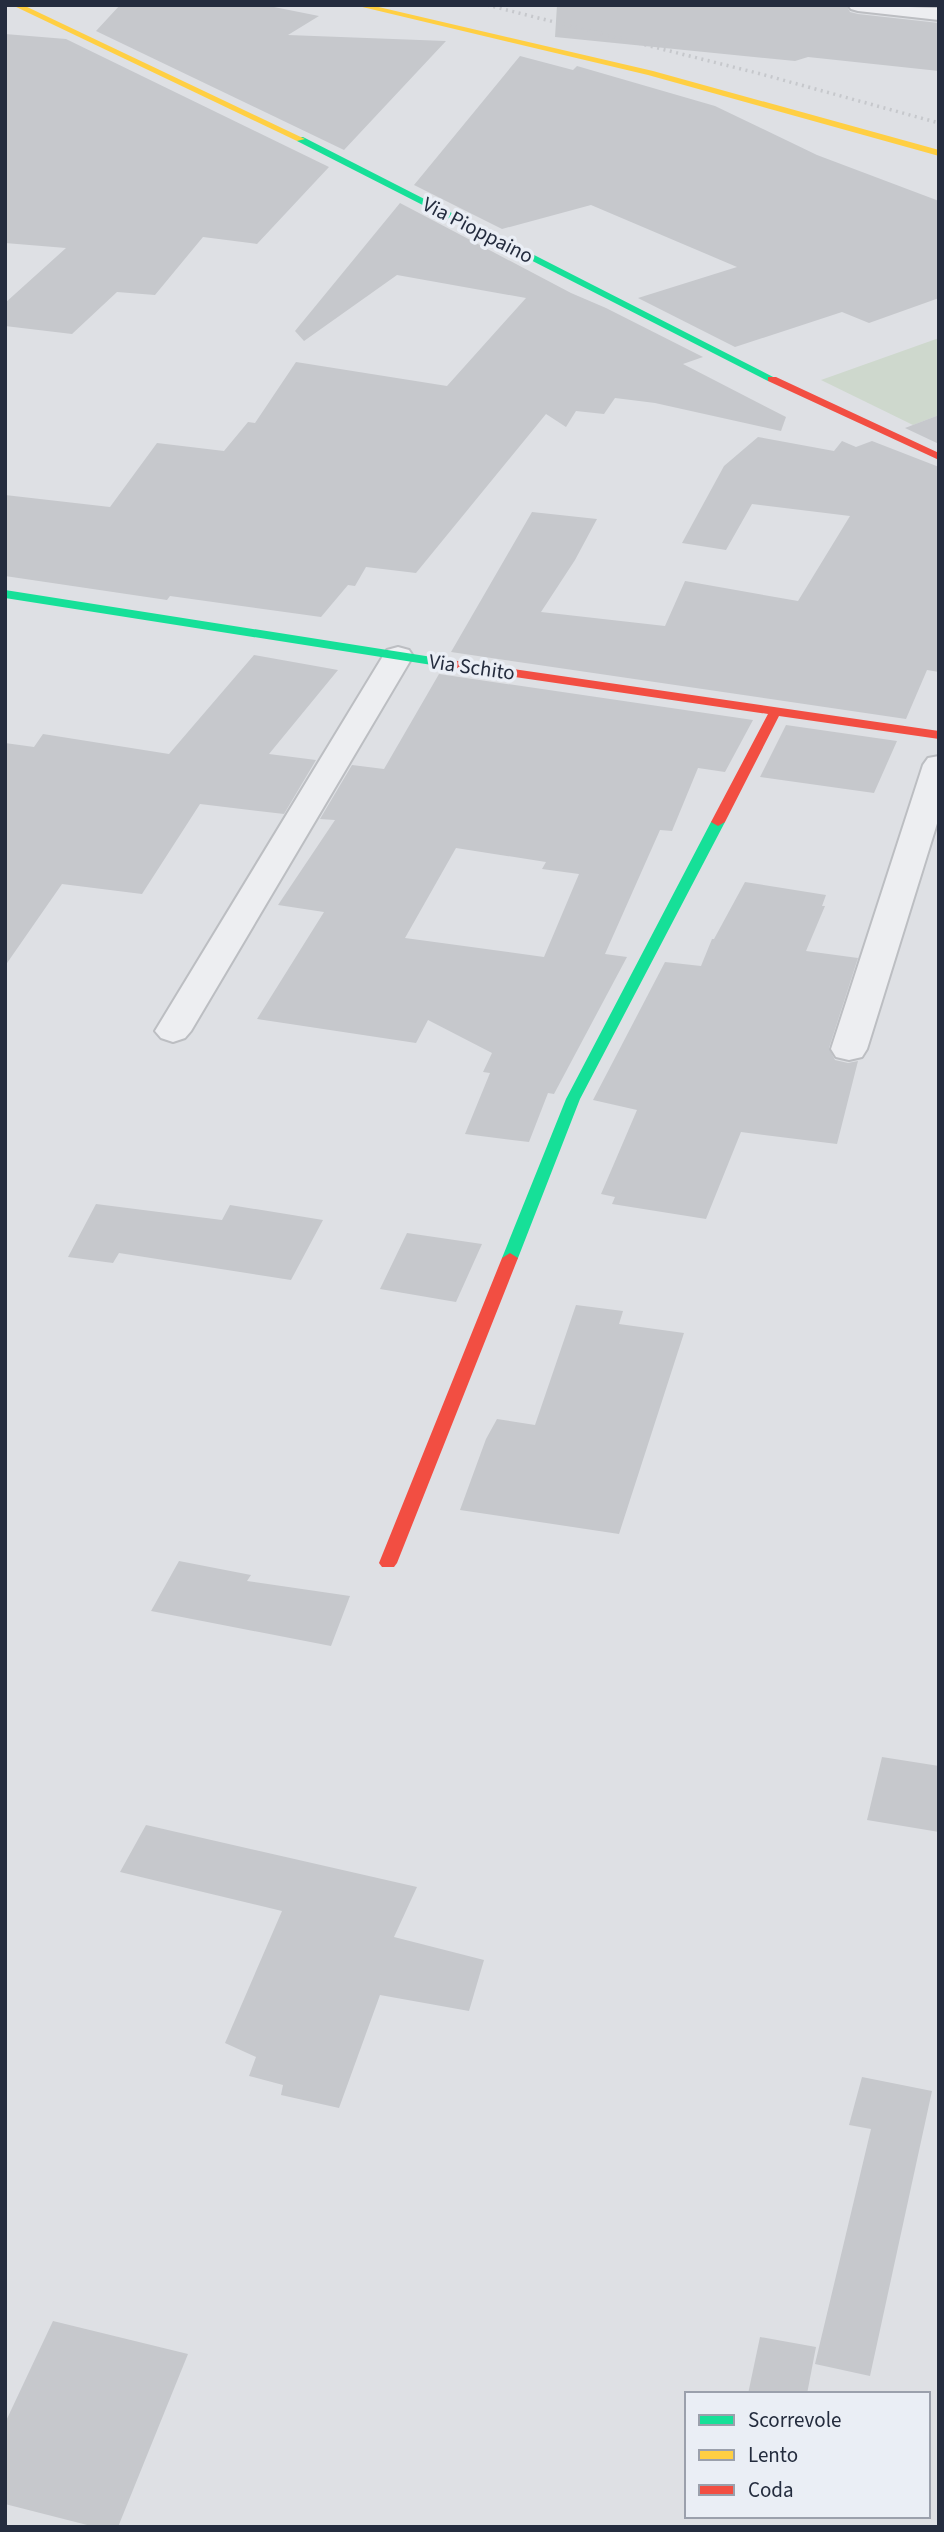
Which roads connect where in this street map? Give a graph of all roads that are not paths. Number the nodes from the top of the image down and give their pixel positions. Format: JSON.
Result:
{"nodes":[{"id":1,"x":16,"y":5,"type":"edge"},
{"id":2,"x":358,"y":5,"type":"edge"},
{"id":3,"x":858,"y":5,"type":"edge"},
{"id":4,"x":939,"y":14,"type":"edge"},
{"id":5,"x":939,"y":153,"type":"edge"},
{"id":6,"x":939,"y":457,"type":"edge"},
{"id":7,"x":5,"y":594,"type":"edge"},
{"id":8,"x":398,"y":656,"type":"junction"},
{"id":9,"x":775,"y":712,"type":"junction"},
{"id":10,"x":939,"y":735,"type":"edge"},
{"id":11,"x":939,"y":765,"type":"edge"},
{"id":12,"x":173,"y":1031,"type":"dead end"},
{"id":13,"x":849,"y":1049,"type":"dead end"},
{"id":14,"x":388,"y":1563,"type":"dead end"}],
"edges":[{"from":1,"to":6,"type":"main road","name":"Via Pioppaino"},
{"from":2,"to":5,"type":"main road"},
{"from":3,"to":4,"type":"street"},
{"from":7,"to":8,"type":"main road","name":"Via Schito"},
{"from":8,"to":9,"type":"main road","name":"Via Schito"},
{"from":8,"to":12,"type":"street"},
{"from":9,"to":10,"type":"main road","name":"Via Schito"},
{"from":9,"to":14,"type":"main road"},
{"from":11,"to":13,"type":"street"}]}
